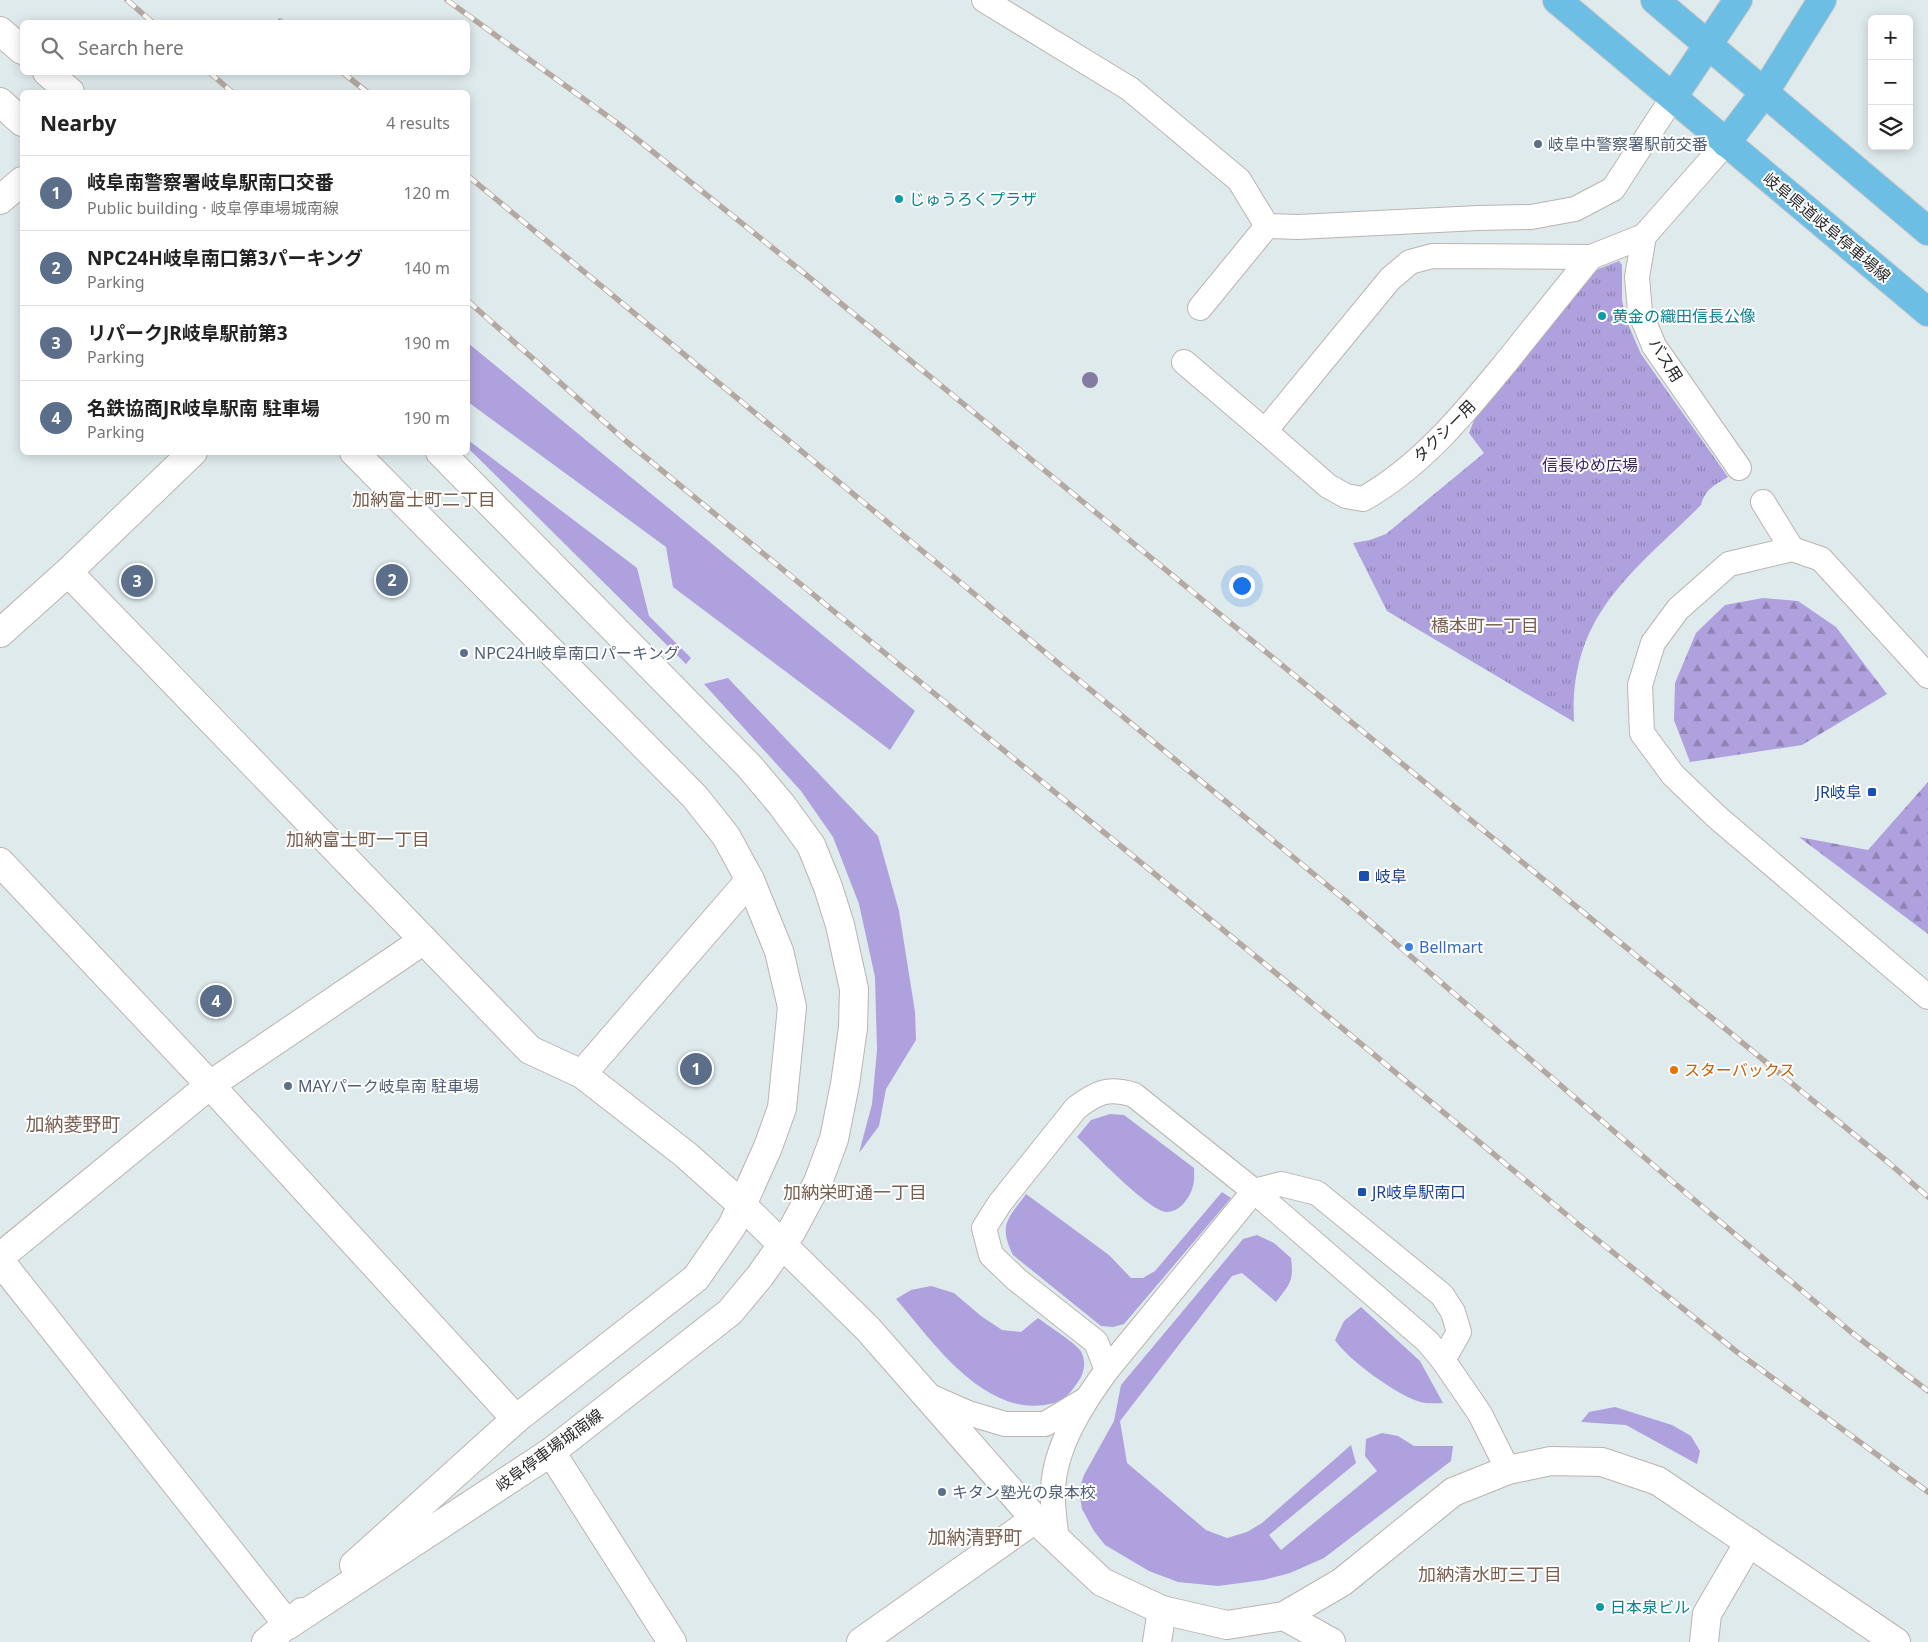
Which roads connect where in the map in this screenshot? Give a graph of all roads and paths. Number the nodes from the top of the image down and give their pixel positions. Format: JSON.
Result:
{"nodes":[{"id":1,"x":984,"y":0,"type":"edge"},
{"id":2,"x":1557,"y":0,"type":"edge"},
{"id":3,"x":1654,"y":0,"type":"edge"},
{"id":4,"x":1738,"y":0,"type":"edge"},
{"id":5,"x":1822,"y":0,"type":"edge"},
{"id":6,"x":0,"y":31,"type":"edge"},
{"id":7,"x":1708,"y":46,"type":"junction"},
{"id":8,"x":20,"y":48,"type":"edge"},
{"id":9,"x":51,"y":75,"type":"edge"},
{"id":10,"x":68,"y":90,"type":"edge"},
{"id":11,"x":1764,"y":93,"type":"junction"},
{"id":12,"x":1673,"y":97,"type":"junction"},
{"id":13,"x":0,"y":102,"type":"edge"},
{"id":14,"x":20,"y":120,"type":"edge"},
{"id":15,"x":1726,"y":143,"type":"junction"},
{"id":16,"x":20,"y":183,"type":"edge"},
{"id":17,"x":0,"y":200,"type":"edge"},
{"id":18,"x":1267,"y":226,"type":"junction"},
{"id":19,"x":1928,"y":231,"type":"edge"},
{"id":20,"x":1644,"y":236,"type":"junction"},
{"id":21,"x":1591,"y":257,"type":"junction"},
{"id":22,"x":1200,"y":308,"type":"dead end"},
{"id":23,"x":1928,"y":312,"type":"edge"},
{"id":24,"x":1184,"y":362,"type":"dead end"},
{"id":25,"x":1265,"y":431,"type":"junction"},
{"id":26,"x":190,"y":455,"type":"edge"},
{"id":27,"x":357,"y":455,"type":"edge"},
{"id":28,"x":443,"y":455,"type":"edge"},
{"id":29,"x":1740,"y":468,"type":"dead end"},
{"id":30,"x":1764,"y":502,"type":"dead end"},
{"id":31,"x":1792,"y":549,"type":"junction"},
{"id":32,"x":68,"y":572,"type":"junction"},
{"id":33,"x":0,"y":633,"type":"edge"},
{"id":34,"x":1928,"y":676,"type":"edge"},
{"id":35,"x":0,"y":862,"type":"edge"},
{"id":36,"x":750,"y":880,"type":"junction"},
{"id":37,"x":424,"y":940,"type":"junction"},
{"id":38,"x":1928,"y":997,"type":"edge"},
{"id":39,"x":582,"y":1074,"type":"junction"},
{"id":40,"x":210,"y":1085,"type":"junction"},
{"id":41,"x":1254,"y":1191,"type":"junction"},
{"id":42,"x":742,"y":1205,"type":"junction"},
{"id":43,"x":783,"y":1244,"type":"junction"},
{"id":44,"x":0,"y":1257,"type":"edge"},
{"id":45,"x":0,"y":1261,"type":"edge"},
{"id":46,"x":1444,"y":1360,"type":"junction"},
{"id":47,"x":1107,"y":1370,"type":"junction"},
{"id":48,"x":925,"y":1394,"type":"junction"},
{"id":49,"x":1085,"y":1400,"type":"junction"},
{"id":50,"x":516,"y":1419,"type":"junction"},
{"id":51,"x":551,"y":1452,"type":"junction"},
{"id":52,"x":1508,"y":1470,"type":"junction"},
{"id":53,"x":1035,"y":1519,"type":"junction"},
{"id":54,"x":1057,"y":1540,"type":"junction"},
{"id":55,"x":1749,"y":1542,"type":"junction"},
{"id":56,"x":1162,"y":1610,"type":"junction"},
{"id":57,"x":1284,"y":1616,"type":"junction"},
{"id":58,"x":288,"y":1625,"type":"junction"},
{"id":59,"x":266,"y":1642,"type":"edge"},
{"id":60,"x":672,"y":1642,"type":"edge"},
{"id":61,"x":861,"y":1642,"type":"edge"},
{"id":62,"x":1157,"y":1642,"type":"edge"},
{"id":63,"x":1330,"y":1642,"type":"edge"},
{"id":64,"x":1704,"y":1642,"type":"edge"},
{"id":65,"x":1896,"y":1642,"type":"edge"}],
"edges":[{"from":1,"to":18,"type":"lane"},
{"from":2,"to":12,"type":"main road","name":"岐阜県道岐阜停車場線"},
{"from":3,"to":7,"type":"main road"},
{"from":4,"to":7,"type":"main road"},
{"from":5,"to":11,"type":"main road"},
{"from":6,"to":8,"type":"street"},
{"from":7,"to":11,"type":"main road"},
{"from":7,"to":12,"type":"main road"},
{"from":9,"to":10,"type":"street"},
{"from":11,"to":15,"type":"main road"},
{"from":11,"to":19,"type":"main road"},
{"from":12,"to":15,"type":"main road","name":"岐阜県道岐阜停車場線"},
{"from":12,"to":18,"type":"lane"},
{"from":13,"to":14,"type":"street"},
{"from":15,"to":20,"type":"lane"},
{"from":15,"to":23,"type":"main road","name":"岐阜県道岐阜停車場線"},
{"from":16,"to":17,"type":"street"},
{"from":18,"to":22,"type":"lane"},
{"from":20,"to":21,"type":"lane"},
{"from":20,"to":29,"type":"lane","name":"バス用"},
{"from":21,"to":25,"type":"lane"},
{"from":21,"to":25,"type":"lane","name":"タクシー用"},
{"from":24,"to":25,"type":"lane"},
{"from":26,"to":32,"type":"street"},
{"from":27,"to":36,"type":"street","name":"岐阜停車場城南線"},
{"from":28,"to":43,"type":"street","name":"岐阜停車場城南線"},
{"from":30,"to":31,"type":"lane"},
{"from":31,"to":34,"type":"lane"},
{"from":31,"to":38,"type":"lane"},
{"from":32,"to":33,"type":"street"},
{"from":32,"to":37,"type":"street"},
{"from":35,"to":40,"type":"street"},
{"from":36,"to":39,"type":"street"},
{"from":36,"to":42,"type":"street","name":"岐阜停車場城南線"},
{"from":37,"to":39,"type":"street"},
{"from":37,"to":40,"type":"street"},
{"from":39,"to":42,"type":"street"},
{"from":40,"to":44,"type":"street"},
{"from":40,"to":50,"type":"street"},
{"from":41,"to":46,"type":"lane"},
{"from":41,"to":46,"type":"lane"},
{"from":41,"to":47,"type":"lane"},
{"from":41,"to":47,"type":"lane"},
{"from":42,"to":43,"type":"street"},
{"from":42,"to":50,"type":"street","name":"岐阜停車場城南線"},
{"from":43,"to":48,"type":"street"},
{"from":43,"to":51,"type":"street","name":"岐阜停車場城南線"},
{"from":45,"to":58,"type":"street"},
{"from":46,"to":52,"type":"lane"},
{"from":47,"to":49,"type":"lane"},
{"from":48,"to":49,"type":"lane"},
{"from":48,"to":53,"type":"street"},
{"from":49,"to":54,"type":"lane"},
{"from":50,"to":58,"type":"street","name":"岐阜停車場城南線"},
{"from":51,"to":58,"type":"street","name":"岐阜停車場城南線"},
{"from":51,"to":60,"type":"street"},
{"from":52,"to":55,"type":"street"},
{"from":52,"to":57,"type":"street"},
{"from":53,"to":54,"type":"street"},
{"from":53,"to":61,"type":"street"},
{"from":54,"to":56,"type":"street"},
{"from":55,"to":64,"type":"street"},
{"from":55,"to":65,"type":"street"},
{"from":56,"to":57,"type":"street"},
{"from":56,"to":62,"type":"street"},
{"from":57,"to":63,"type":"street"},
{"from":58,"to":59,"type":"street","name":"岐阜停車場城南線"}]}
